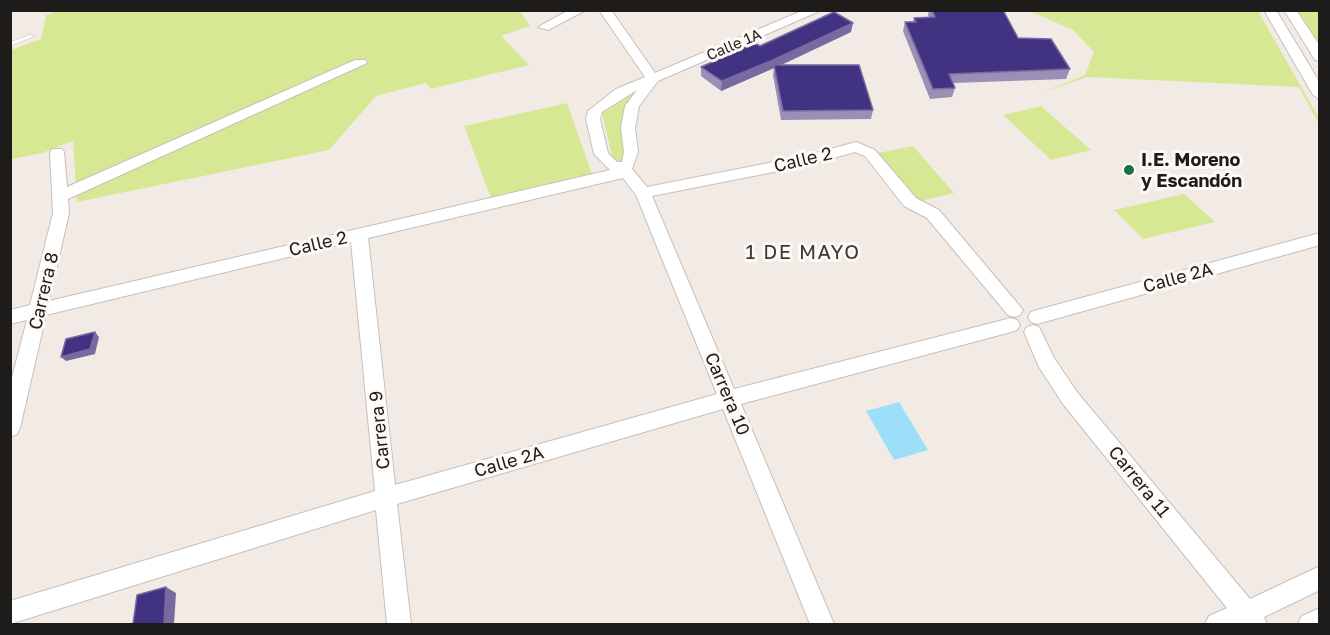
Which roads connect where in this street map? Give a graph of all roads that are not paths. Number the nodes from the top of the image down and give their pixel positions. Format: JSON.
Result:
{"nodes":[{"id":1,"x":580,"y":10,"type":"edge"},
{"id":2,"x":605,"y":10,"type":"edge"},
{"id":3,"x":816,"y":10,"type":"edge"},
{"id":4,"x":1270,"y":10,"type":"edge"},
{"id":5,"x":1290,"y":10,"type":"edge"},
{"id":6,"x":544,"y":27,"type":"dead end"},
{"id":7,"x":32,"y":36,"type":"dead end"},
{"id":8,"x":10,"y":44,"type":"edge"},
{"id":9,"x":1320,"y":57,"type":"edge"},
{"id":10,"x":360,"y":63,"type":"dead end"},
{"id":11,"x":653,"y":79,"type":"junction"},
{"id":12,"x":1320,"y":95,"type":"edge"},
{"id":13,"x":57,"y":152,"type":"dead end"},
{"id":14,"x":625,"y":170,"type":"junction"},
{"id":15,"x":643,"y":193,"type":"junction"},
{"id":16,"x":60,"y":196,"type":"junction"},
{"id":17,"x":359,"y":235,"type":"junction"},
{"id":18,"x":1320,"y":239,"type":"edge"},
{"id":19,"x":40,"y":310,"type":"junction"},
{"id":20,"x":10,"y":317,"type":"edge"},
{"id":21,"x":1013,"y":318,"type":"junction"},
{"id":22,"x":1035,"y":325,"type":"junction"},
{"id":23,"x":729,"y":399,"type":"junction"},
{"id":24,"x":10,"y":428,"type":"edge"},
{"id":25,"x":387,"y":497,"type":"junction"},
{"id":26,"x":1320,"y":577,"type":"edge"},
{"id":27,"x":10,"y":613,"type":"edge"},
{"id":28,"x":1251,"y":619,"type":"edge"},
{"id":29,"x":1320,"y":620,"type":"edge"},
{"id":30,"x":399,"y":624,"type":"edge"},
{"id":31,"x":822,"y":624,"type":"edge"},
{"id":32,"x":1217,"y":624,"type":"edge"},
{"id":33,"x":1310,"y":624,"type":"edge"}],
"edges":[{"from":1,"to":6,"type":"street"},
{"from":2,"to":11,"type":"street"},
{"from":3,"to":11,"type":"street","name":"Calle 1A"},
{"from":4,"to":12,"type":"street"},
{"from":5,"to":9,"type":"street"},
{"from":7,"to":8,"type":"lane"},
{"from":10,"to":16,"type":"street"},
{"from":11,"to":14,"type":"street"},
{"from":11,"to":14,"type":"street","name":"Carrera 10"},
{"from":13,"to":16,"type":"street","name":"Carrera 8"},
{"from":14,"to":15,"type":"street","name":"Carrera 10"},
{"from":14,"to":17,"type":"street","name":"Calle 2"},
{"from":15,"to":21,"type":"street","name":"Calle 2"},
{"from":15,"to":23,"type":"street","name":"Carrera 10"},
{"from":16,"to":19,"type":"street","name":"Carrera 8"},
{"from":17,"to":19,"type":"street","name":"Calle 2"},
{"from":17,"to":25,"type":"street","name":"Carrera 9"},
{"from":18,"to":22,"type":"street","name":"Calle 2A"},
{"from":19,"to":20,"type":"street","name":"Calle 2"},
{"from":19,"to":24,"type":"street","name":"Carrera 8"},
{"from":21,"to":22,"type":"street"},
{"from":21,"to":23,"type":"street","name":"Calle 2A"},
{"from":22,"to":28,"type":"street","name":"Carrera 11"},
{"from":23,"to":25,"type":"street","name":"Calle 2A"},
{"from":23,"to":31,"type":"street","name":"Carrera 10"},
{"from":25,"to":27,"type":"street","name":"Calle 2A"},
{"from":25,"to":30,"type":"street","name":"Carrera 9"},
{"from":26,"to":28,"type":"street"},
{"from":28,"to":32,"type":"street"},
{"from":29,"to":33,"type":"street"}]}
